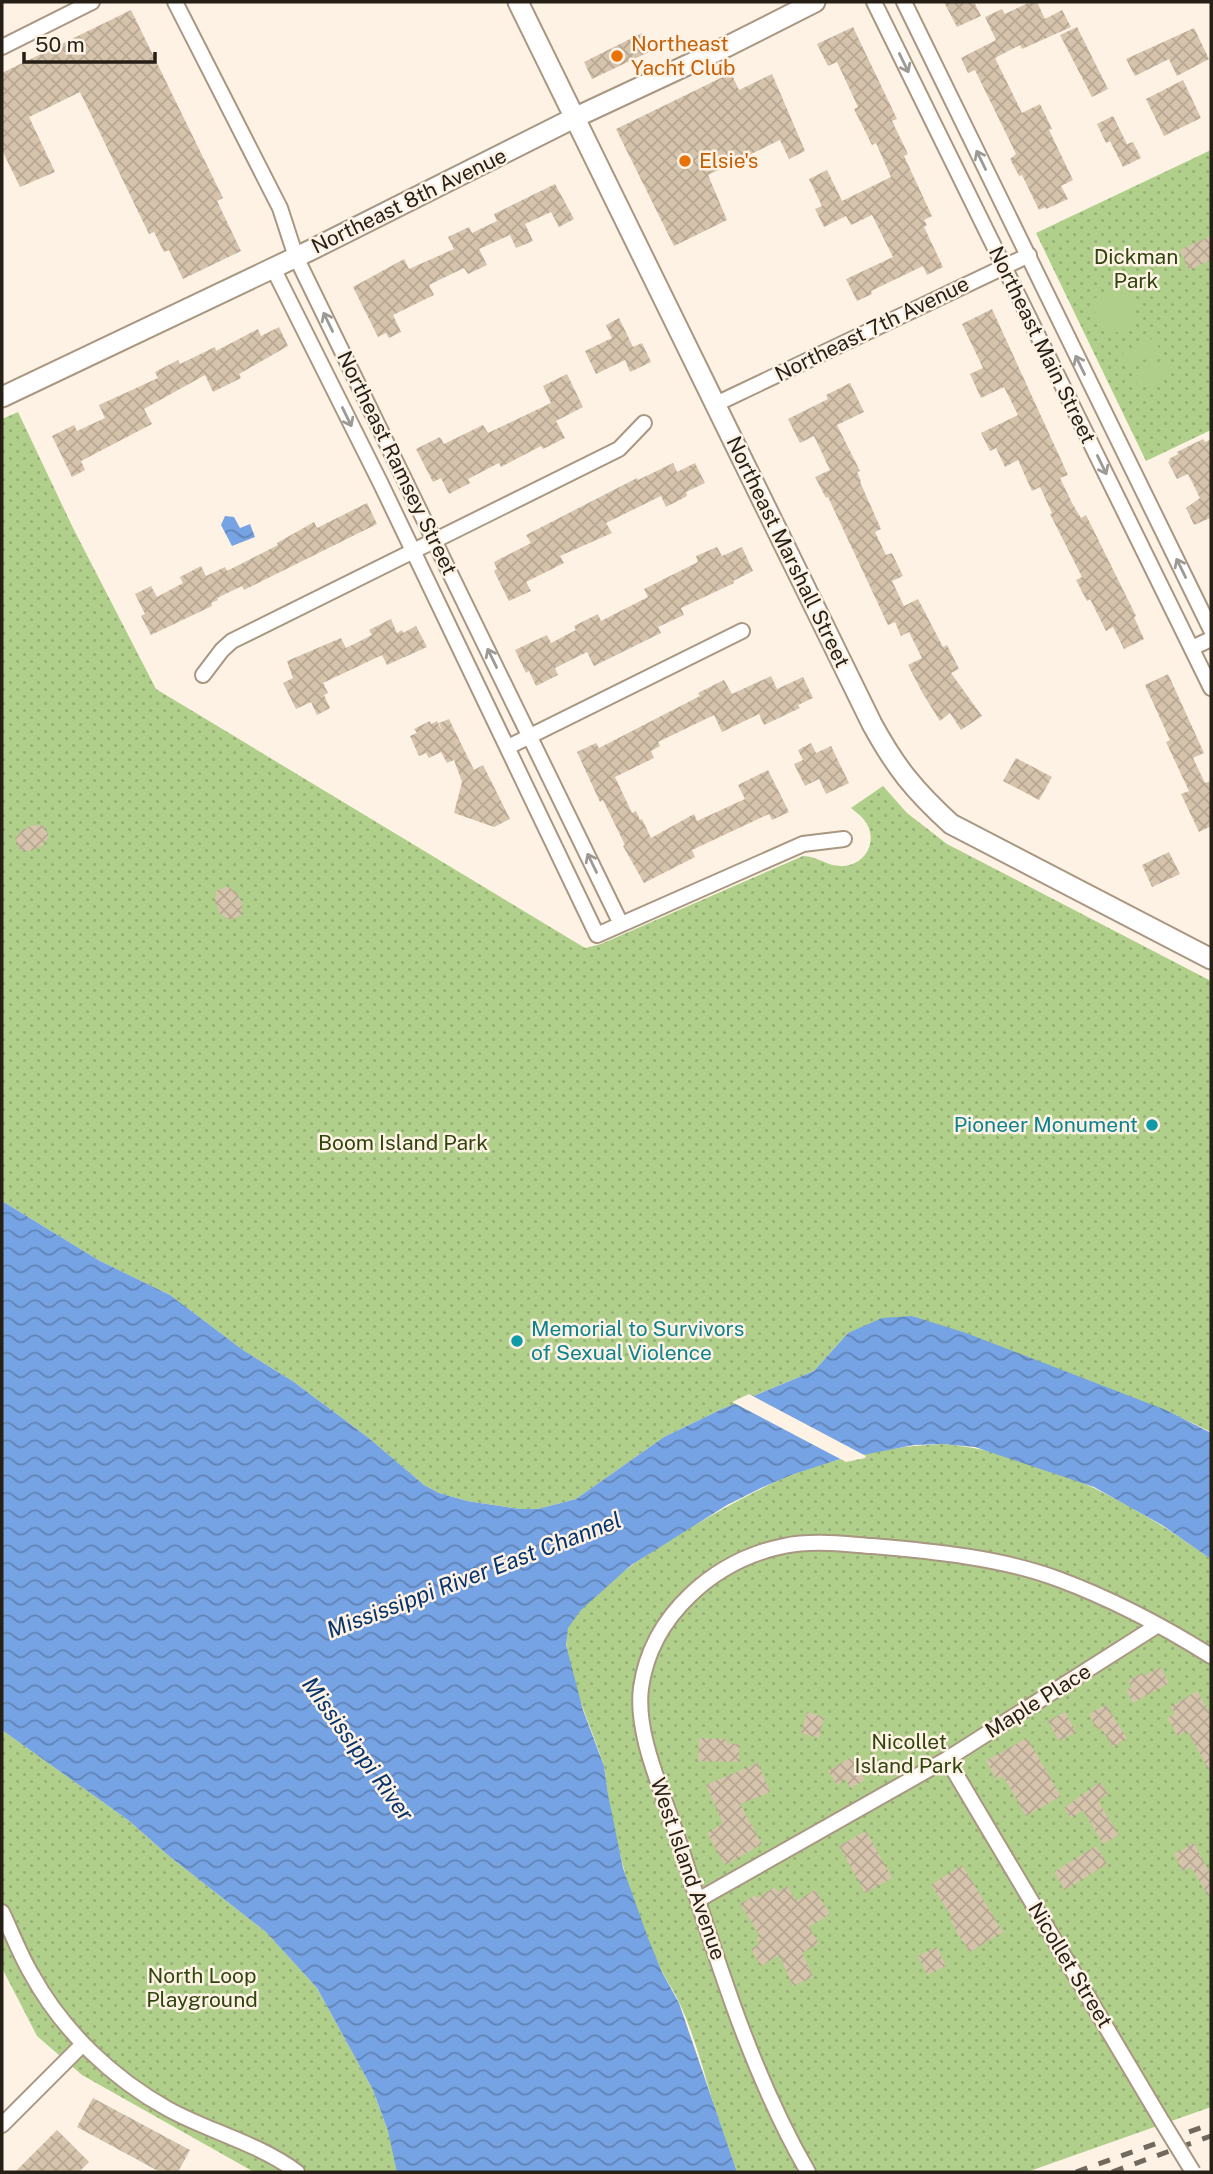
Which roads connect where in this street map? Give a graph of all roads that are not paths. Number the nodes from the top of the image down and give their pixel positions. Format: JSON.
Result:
{"nodes":[{"id":1,"x":92,"y":2,"type":"edge"},
{"id":2,"x":175,"y":2,"type":"edge"},
{"id":3,"x":518,"y":2,"type":"edge"},
{"id":4,"x":815,"y":2,"type":"edge"},
{"id":5,"x":874,"y":2,"type":"edge"},
{"id":6,"x":904,"y":2,"type":"edge"},
{"id":7,"x":2,"y":47,"type":"edge"},
{"id":8,"x":574,"y":118,"type":"junction"},
{"id":9,"x":1028,"y":255,"type":"junction"},
{"id":10,"x":296,"y":257,"type":"junction"},
{"id":11,"x":1003,"y":266,"type":"junction"},
{"id":12,"x":273,"y":268,"type":"junction"},
{"id":13,"x":2,"y":397,"type":"edge"},
{"id":14,"x":716,"y":404,"type":"junction"},
{"id":15,"x":644,"y":423,"type":"dead end"},
{"id":16,"x":436,"y":541,"type":"junction"},
{"id":17,"x":414,"y":552,"type":"junction"},
{"id":18,"x":1211,"y":630,"type":"edge"},
{"id":19,"x":742,"y":631,"type":"dead end"},
{"id":20,"x":1211,"y":639,"type":"edge"},
{"id":21,"x":1192,"y":648,"type":"junction"},
{"id":22,"x":203,"y":675,"type":"dead end"},
{"id":23,"x":1211,"y":688,"type":"edge"},
{"id":24,"x":530,"y":735,"type":"junction"},
{"id":25,"x":508,"y":747,"type":"junction"},
{"id":26,"x":844,"y":839,"type":"dead end"},
{"id":27,"x":621,"y":924,"type":"junction"},
{"id":28,"x":1211,"y":959,"type":"edge"},
{"id":29,"x":1158,"y":1625,"type":"junction"},
{"id":30,"x":1211,"y":1656,"type":"edge"},
{"id":31,"x":947,"y":1759,"type":"junction"},
{"id":32,"x":698,"y":1900,"type":"junction"},
{"id":33,"x":2,"y":1912,"type":"edge"},
{"id":34,"x":83,"y":2044,"type":"junction"},
{"id":35,"x":2,"y":2125,"type":"edge"},
{"id":36,"x":297,"y":2172,"type":"edge"},
{"id":37,"x":808,"y":2172,"type":"edge"},
{"id":38,"x":1193,"y":2172,"type":"edge"}],
"edges":[{"from":1,"to":7,"type":"street"},
{"from":2,"to":10,"type":"street","name":"Northeast Ramsey Street"},
{"from":3,"to":8,"type":"street","name":"Northeast Marshall Street"},
{"from":4,"to":8,"type":"street","name":"Northeast 8th Avenue"},
{"from":5,"to":11,"type":"street","name":"Northeast Main Street","one_way":true},
{"from":9,"to":6,"type":"street","name":"Northeast Main Street","one_way":true},
{"from":8,"to":10,"type":"street","name":"Northeast 8th Avenue"},
{"from":8,"to":14,"type":"street","name":"Northeast Marshall Street"},
{"from":9,"to":11,"type":"street","name":"Northeast 7th Avenue"},
{"from":18,"to":9,"type":"street","name":"Northeast Main Street","one_way":true},
{"from":10,"to":12,"type":"street","name":"Northeast 8th Avenue"},
{"from":16,"to":10,"type":"street","name":"Northeast Ramsey Street","one_way":true},
{"from":11,"to":14,"type":"street","name":"Northeast 7th Avenue"},
{"from":11,"to":21,"type":"street","name":"Northeast Main Street","one_way":true},
{"from":12,"to":13,"type":"street","name":"Northeast 8th Avenue"},
{"from":12,"to":17,"type":"street","name":"Northeast Ramsey Street","one_way":true},
{"from":14,"to":28,"type":"street","name":"Northeast Marshall Street"},
{"from":15,"to":16,"type":"street"},
{"from":16,"to":17,"type":"street"},
{"from":24,"to":16,"type":"street","name":"Northeast Ramsey Street","one_way":true},
{"from":17,"to":22,"type":"street"},
{"from":17,"to":25,"type":"street","name":"Northeast Ramsey Street"},
{"from":19,"to":24,"type":"street"},
{"from":20,"to":21,"type":"street"},
{"from":21,"to":23,"type":"street","name":"Northeast Main Street"},
{"from":24,"to":25,"type":"street"},
{"from":27,"to":24,"type":"street","name":"Northeast Ramsey Street","one_way":true},
{"from":25,"to":27,"type":"street","name":"Northeast Ramsey Street"},
{"from":26,"to":27,"type":"street"},
{"from":29,"to":30,"type":"street","name":"West Island Avenue"},
{"from":29,"to":31,"type":"street","name":"Maple Place"},
{"from":29,"to":32,"type":"street","name":"West Island Avenue"},
{"from":31,"to":32,"type":"street","name":"Maple Place"},
{"from":31,"to":38,"type":"street","name":"Nicollet Street","bridge":true},
{"from":32,"to":37,"type":"street","name":"West Island Avenue"},
{"from":33,"to":34,"type":"street"},
{"from":34,"to":35,"type":"street"},
{"from":34,"to":36,"type":"street"}]}
